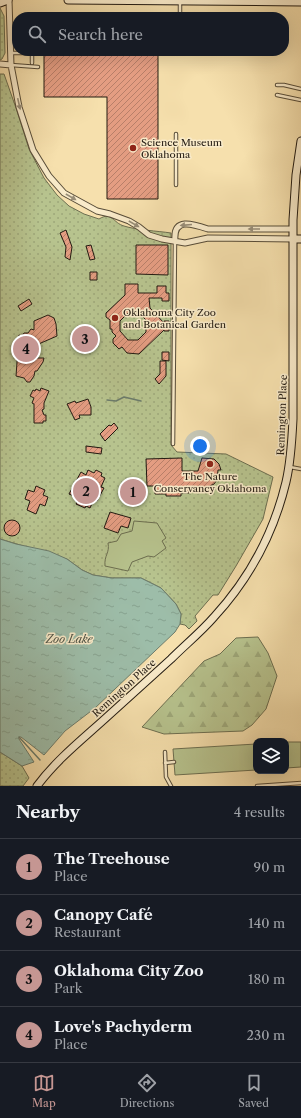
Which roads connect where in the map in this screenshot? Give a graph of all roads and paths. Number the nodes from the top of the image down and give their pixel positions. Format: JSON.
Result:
{"nodes":[{"id":1,"x":9,"y":0,"type":"edge"},
{"id":2,"x":68,"y":0,"type":"edge"},
{"id":3,"x":180,"y":1,"type":"edge"},
{"id":4,"x":226,"y":1,"type":"edge"},
{"id":5,"x":243,"y":1,"type":"edge"},
{"id":6,"x":258,"y":1,"type":"edge"},
{"id":7,"x":273,"y":1,"type":"edge"},
{"id":8,"x":290,"y":1,"type":"edge"},
{"id":9,"x":301,"y":2,"type":"edge"},
{"id":10,"x":0,"y":3,"type":"edge"},
{"id":11,"x":180,"y":12,"type":"edge"},
{"id":12,"x":11,"y":53,"type":"joint"},
{"id":13,"x":32,"y":56,"type":"edge"},
{"id":14,"x":32,"y":62,"type":"dead end"},
{"id":15,"x":0,"y":64,"type":"edge"},
{"id":16,"x":11,"y":65,"type":"junction"},
{"id":17,"x":38,"y":67,"type":"dead end"},
{"id":18,"x":277,"y":85,"type":"dead end"},
{"id":19,"x":301,"y":89,"type":"edge"},
{"id":20,"x":277,"y":95,"type":"dead end"},
{"id":21,"x":301,"y":100,"type":"edge"},
{"id":22,"x":176,"y":134,"type":"dead end"},
{"id":23,"x":301,"y":141,"type":"edge"},
{"id":24,"x":176,"y":185,"type":"dead end"},
{"id":25,"x":301,"y":228,"type":"edge"},
{"id":26,"x":293,"y":229,"type":"junction"},
{"id":27,"x":293,"y":239,"type":"junction"},
{"id":28,"x":301,"y":239,"type":"edge"},
{"id":29,"x":175,"y":240,"type":"junction"},
{"id":30,"x":173,"y":444,"type":"dead end"},
{"id":31,"x":289,"y":467,"type":"junction"},
{"id":32,"x":301,"y":469,"type":"edge"},
{"id":33,"x":165,"y":752,"type":"dead end"},
{"id":34,"x":174,"y":762,"type":"dead end"},
{"id":35,"x":165,"y":763,"type":"junction"},
{"id":36,"x":301,"y":783,"type":"edge"},
{"id":37,"x":37,"y":786,"type":"edge"},
{"id":38,"x":171,"y":786,"type":"edge"},
{"id":39,"x":257,"y":786,"type":"edge"}],
"edges":[{"from":1,"to":10,"type":"main road"},
{"from":1,"to":12,"type":"street"},
{"from":2,"to":3,"type":"main road"},
{"from":3,"to":4,"type":"main road"},
{"from":3,"to":11,"type":"lane"},
{"from":4,"to":5,"type":"main road"},
{"from":5,"to":6,"type":"main road"},
{"from":6,"to":7,"type":"main road"},
{"from":7,"to":8,"type":"main road"},
{"from":8,"to":9,"type":"main road"},
{"from":12,"to":16,"type":"street"},
{"from":13,"to":14,"type":"lane"},
{"from":15,"to":16,"type":"street"},
{"from":16,"to":17,"type":"lane"},
{"from":16,"to":29,"type":"street","one_way":true},
{"from":18,"to":19,"type":"lane"},
{"from":20,"to":21,"type":"lane"},
{"from":22,"to":24,"type":"lane"},
{"from":23,"to":26,"type":"main road","name":"Remington Place"},
{"from":25,"to":26,"type":"main road"},
{"from":26,"to":27,"type":"main road","name":"Remington Place"},
{"from":26,"to":29,"type":"street","one_way":true},
{"from":27,"to":28,"type":"main road"},
{"from":27,"to":29,"type":"street"},
{"from":27,"to":31,"type":"main road","name":"Remington Place"},
{"from":29,"to":30,"type":"lane"},
{"from":31,"to":32,"type":"lane"},
{"from":31,"to":37,"type":"main road","name":"Remington Place"},
{"from":33,"to":35,"type":"lane"},
{"from":34,"to":35,"type":"lane"},
{"from":35,"to":38,"type":"lane"},
{"from":36,"to":39,"type":"lane"}]}
